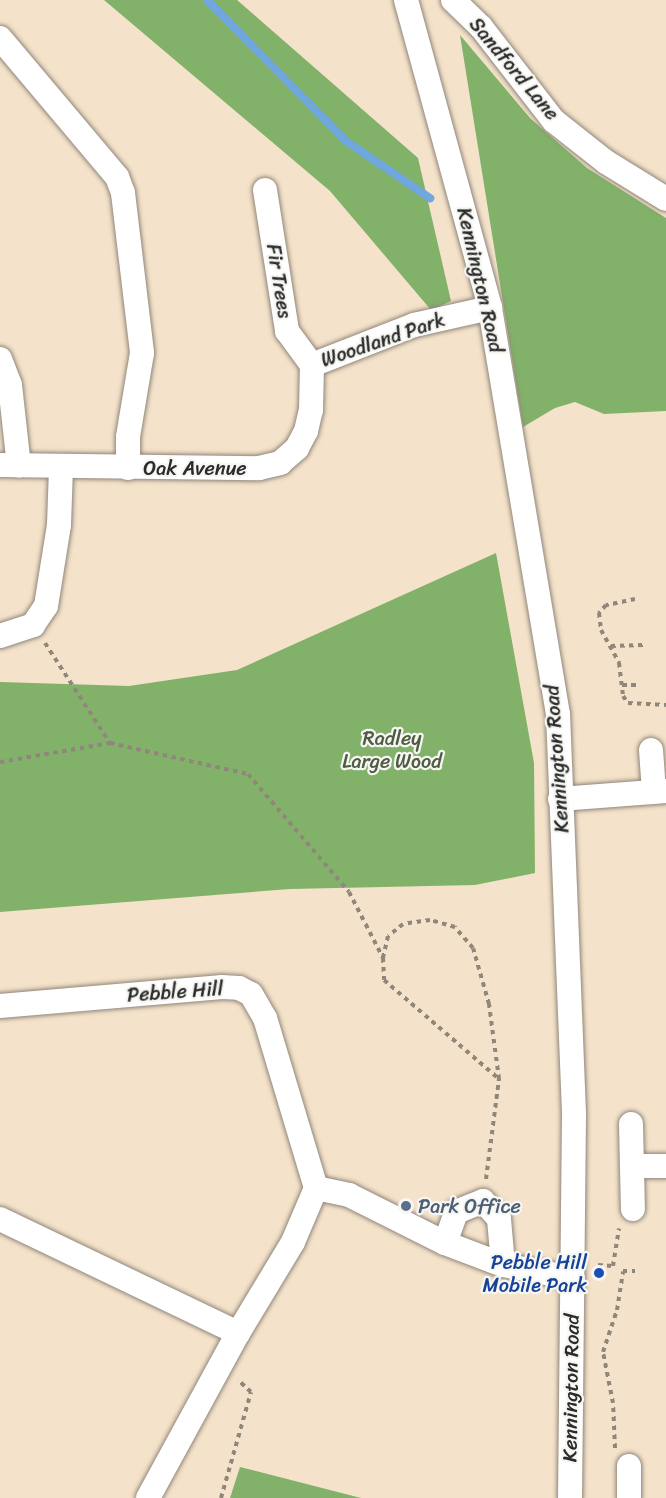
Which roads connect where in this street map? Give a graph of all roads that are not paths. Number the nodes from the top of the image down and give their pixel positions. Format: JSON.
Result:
{"nodes":[{"id":1,"x":406,"y":0,"type":"edge"},
{"id":2,"x":453,"y":0,"type":"edge"},
{"id":3,"x":0,"y":38,"type":"edge"},
{"id":4,"x":265,"y":190,"type":"dead end"},
{"id":5,"x":666,"y":199,"type":"edge"},
{"id":6,"x":490,"y":308,"type":"junction"},
{"id":7,"x":0,"y":359,"type":"edge"},
{"id":8,"x":312,"y":365,"type":"junction"},
{"id":9,"x":9,"y":466,"type":"edge"},
{"id":10,"x":61,"y":467,"type":"junction"},
{"id":11,"x":128,"y":468,"type":"junction"},
{"id":12,"x":0,"y":636,"type":"edge"},
{"id":13,"x":651,"y":750,"type":"dead end"},
{"id":14,"x":660,"y":792,"type":"edge"},
{"id":15,"x":560,"y":799,"type":"junction"},
{"id":16,"x":0,"y":1006,"type":"edge"},
{"id":17,"x":631,"y":1124,"type":"dead end"},
{"id":18,"x":632,"y":1166,"type":"junction"},
{"id":19,"x":666,"y":1166,"type":"edge"},
{"id":20,"x":316,"y":1188,"type":"junction"},
{"id":21,"x":633,"y":1209,"type":"road end"},
{"id":22,"x":0,"y":1219,"type":"edge"},
{"id":23,"x":445,"y":1243,"type":"junction"},
{"id":24,"x":503,"y":1264,"type":"junction"},
{"id":25,"x":573,"y":1278,"type":"junction"},
{"id":26,"x":238,"y":1333,"type":"junction"},
{"id":27,"x":629,"y":1466,"type":"road end"},
{"id":28,"x":148,"y":1498,"type":"edge"},
{"id":29,"x":570,"y":1498,"type":"edge"},
{"id":30,"x":629,"y":1498,"type":"edge"}],
"edges":[{"from":1,"to":6,"type":"street","name":"Kennington Road"},
{"from":2,"to":5,"type":"street","name":"Sandford Lane"},
{"from":3,"to":11,"type":"street"},
{"from":4,"to":8,"type":"street","name":"Fir Trees"},
{"from":6,"to":8,"type":"street","name":"Woodland Park"},
{"from":6,"to":15,"type":"street","name":"Kennington Road"},
{"from":7,"to":9,"type":"street"},
{"from":8,"to":11,"type":"street","name":"Oak Avenue"},
{"from":9,"to":10,"type":"street","name":"Oak Avenue"},
{"from":10,"to":11,"type":"street","name":"Oak Avenue"},
{"from":10,"to":12,"type":"street"},
{"from":13,"to":14,"type":"street"},
{"from":14,"to":15,"type":"street"},
{"from":15,"to":25,"type":"street","name":"Kennington Road"},
{"from":16,"to":20,"type":"street","name":"Pebble Hill"},
{"from":17,"to":18,"type":"street"},
{"from":18,"to":19,"type":"street"},
{"from":18,"to":21,"type":"street"},
{"from":20,"to":23,"type":"street"},
{"from":20,"to":26,"type":"street"},
{"from":22,"to":26,"type":"street"},
{"from":23,"to":24,"type":"street"},
{"from":23,"to":24,"type":"street"},
{"from":24,"to":25,"type":"street"},
{"from":25,"to":29,"type":"street","name":"Kennington Road"},
{"from":26,"to":28,"type":"street"},
{"from":27,"to":30,"type":"street"}]}
